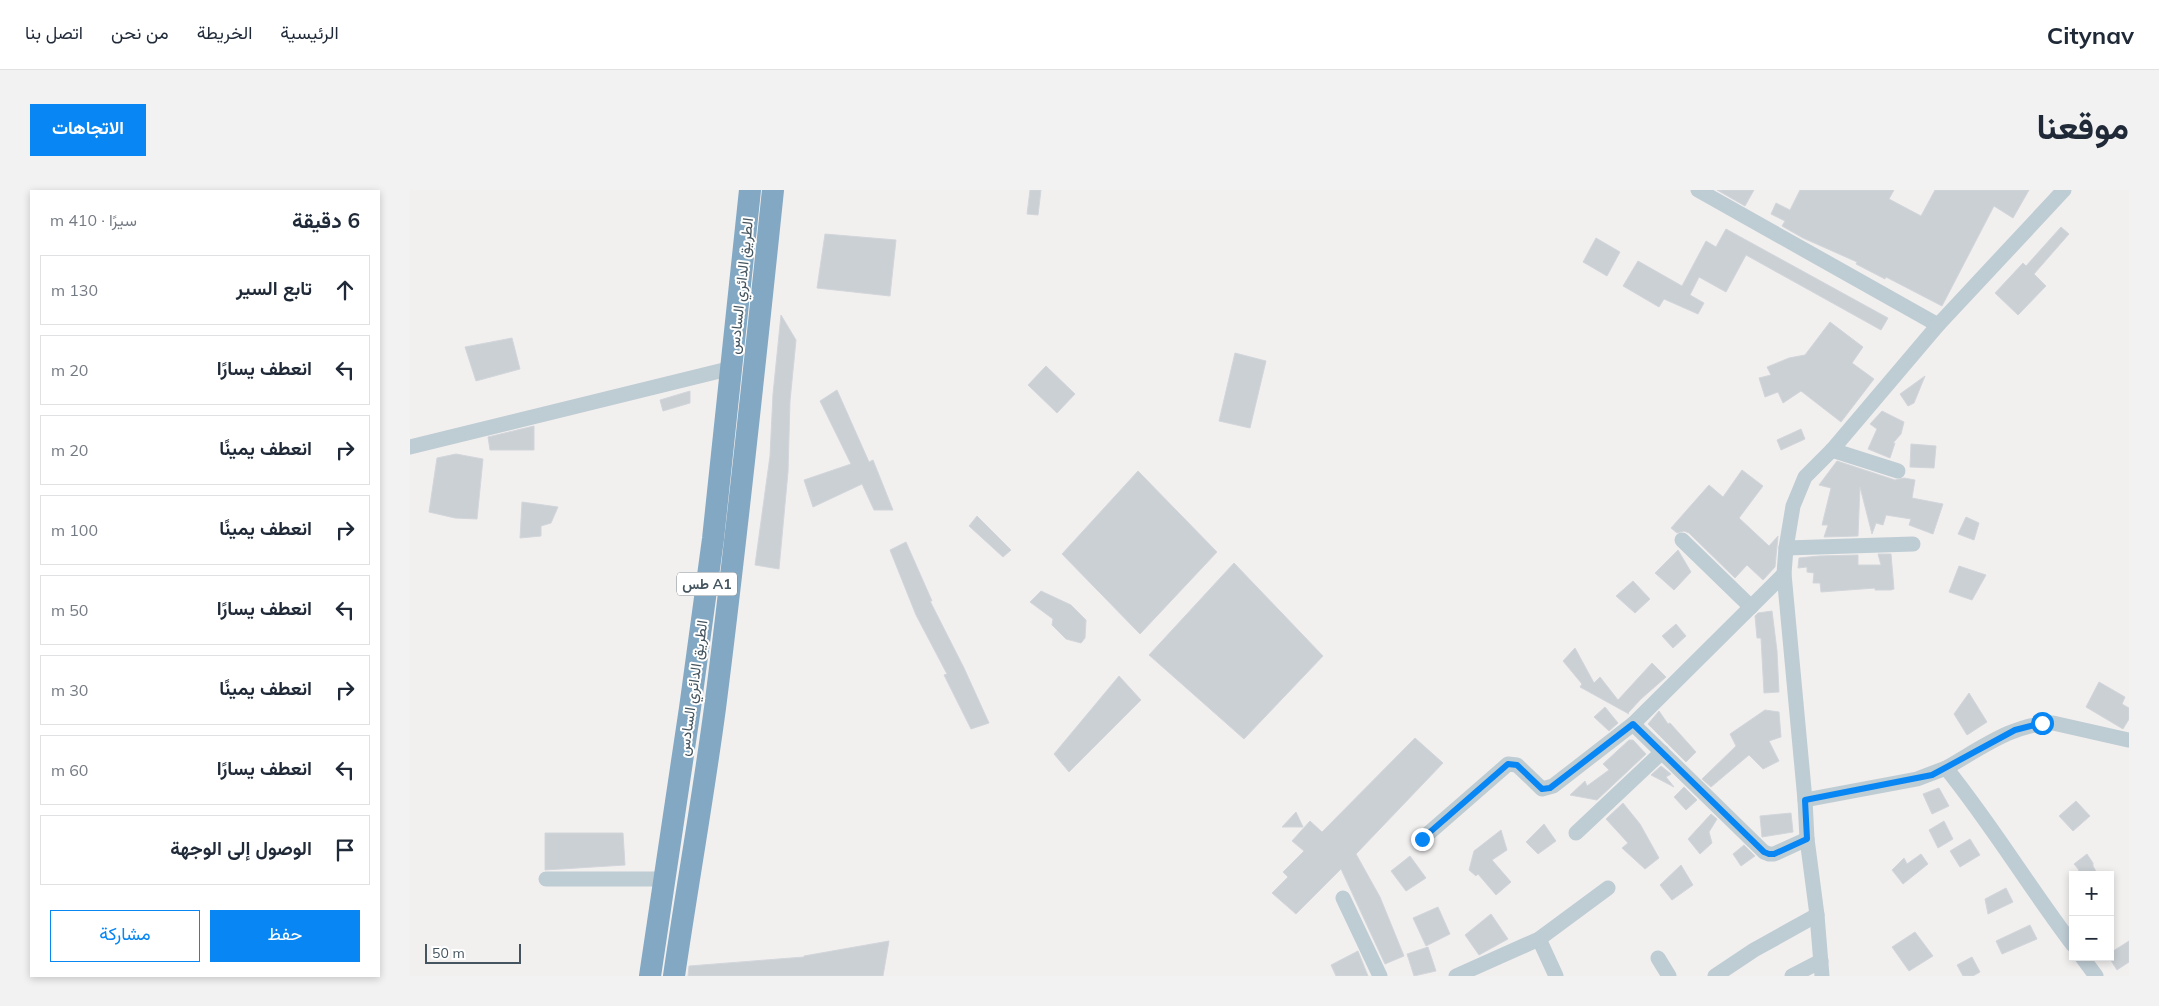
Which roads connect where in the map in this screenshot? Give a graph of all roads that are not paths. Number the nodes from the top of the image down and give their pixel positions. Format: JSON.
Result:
{"nodes":[{"id":1,"x":750,"y":190,"type":"edge"},
{"id":2,"x":773,"y":190,"type":"edge"},
{"id":3,"x":1698,"y":190,"type":"edge"},
{"id":4,"x":2064,"y":190,"type":"edge"},
{"id":5,"x":1938,"y":325,"type":"junction"},
{"id":6,"x":732,"y":368,"type":"junction"},
{"id":7,"x":410,"y":447,"type":"edge"},
{"id":8,"x":1832,"y":450,"type":"junction"},
{"id":9,"x":1898,"y":471,"type":"dead end"},
{"id":10,"x":1682,"y":540,"type":"dead end"},
{"id":11,"x":1913,"y":544,"type":"dead end"},
{"id":12,"x":1786,"y":548,"type":"junction"},
{"id":13,"x":1784,"y":574,"type":"junction"},
{"id":14,"x":1751,"y":607,"type":"junction"},
{"id":15,"x":1633,"y":724,"type":"junction"},
{"id":16,"x":2128,"y":740,"type":"dead end"},
{"id":17,"x":1662,"y":752,"type":"junction"},
{"id":18,"x":1946,"y":768,"type":"junction"},
{"id":19,"x":1805,"y":800,"type":"junction"},
{"id":20,"x":1576,"y":833,"type":"dead end"},
{"id":21,"x":1422,"y":839,"type":"dead end"},
{"id":22,"x":1807,"y":839,"type":"junction"},
{"id":23,"x":546,"y":879,"type":"dead end"},
{"id":24,"x":665,"y":879,"type":"junction"},
{"id":25,"x":1608,"y":888,"type":"dead end"},
{"id":26,"x":1343,"y":898,"type":"dead end"},
{"id":27,"x":1817,"y":915,"type":"junction"},
{"id":28,"x":1539,"y":939,"type":"junction"},
{"id":29,"x":2069,"y":940,"type":"edge"},
{"id":30,"x":1658,"y":958,"type":"dead end"},
{"id":31,"x":2085,"y":961,"type":"edge"},
{"id":32,"x":1821,"y":968,"type":"edge"},
{"id":33,"x":650,"y":976,"type":"edge"},
{"id":34,"x":674,"y":976,"type":"edge"},
{"id":35,"x":1380,"y":976,"type":"edge"},
{"id":36,"x":1456,"y":976,"type":"edge"},
{"id":37,"x":1556,"y":976,"type":"edge"},
{"id":38,"x":1669,"y":976,"type":"edge"},
{"id":39,"x":1714,"y":976,"type":"edge"},
{"id":40,"x":1792,"y":976,"type":"edge"},
{"id":41,"x":2096,"y":976,"type":"edge"}],
"edges":[{"from":1,"to":6,"type":"highway","name":"الطريق الدائري السادس","number":"طس A1"},
{"from":2,"to":34,"type":"highway","name":"الطريق الدائري السادس","number":"طس A1"},
{"from":3,"to":5,"type":"street"},
{"from":4,"to":5,"type":"street"},
{"from":5,"to":8,"type":"street"},
{"from":6,"to":7,"type":"street"},
{"from":6,"to":24,"type":"highway","name":"الطريق الدائري السادس","number":"طس A1"},
{"from":8,"to":9,"type":"street"},
{"from":8,"to":12,"type":"street"},
{"from":10,"to":14,"type":"street"},
{"from":11,"to":12,"type":"street"},
{"from":12,"to":13,"type":"street"},
{"from":13,"to":14,"type":"street"},
{"from":13,"to":19,"type":"street"},
{"from":14,"to":15,"type":"street"},
{"from":15,"to":17,"type":"street"},
{"from":15,"to":21,"type":"street"},
{"from":16,"to":18,"type":"street"},
{"from":17,"to":20,"type":"street"},
{"from":17,"to":22,"type":"street"},
{"from":18,"to":19,"type":"street"},
{"from":18,"to":29,"type":"street"},
{"from":19,"to":22,"type":"street"},
{"from":22,"to":27,"type":"street"},
{"from":23,"to":24,"type":"street"},
{"from":24,"to":33,"type":"highway","name":"الطريق الدائري السادس","number":"طس A1"},
{"from":25,"to":28,"type":"street"},
{"from":26,"to":35,"type":"street"},
{"from":27,"to":32,"type":"street"},
{"from":27,"to":39,"type":"street"},
{"from":28,"to":36,"type":"street"},
{"from":28,"to":37,"type":"street"},
{"from":30,"to":38,"type":"street"},
{"from":31,"to":41,"type":"street"},
{"from":32,"to":40,"type":"street"}]}
